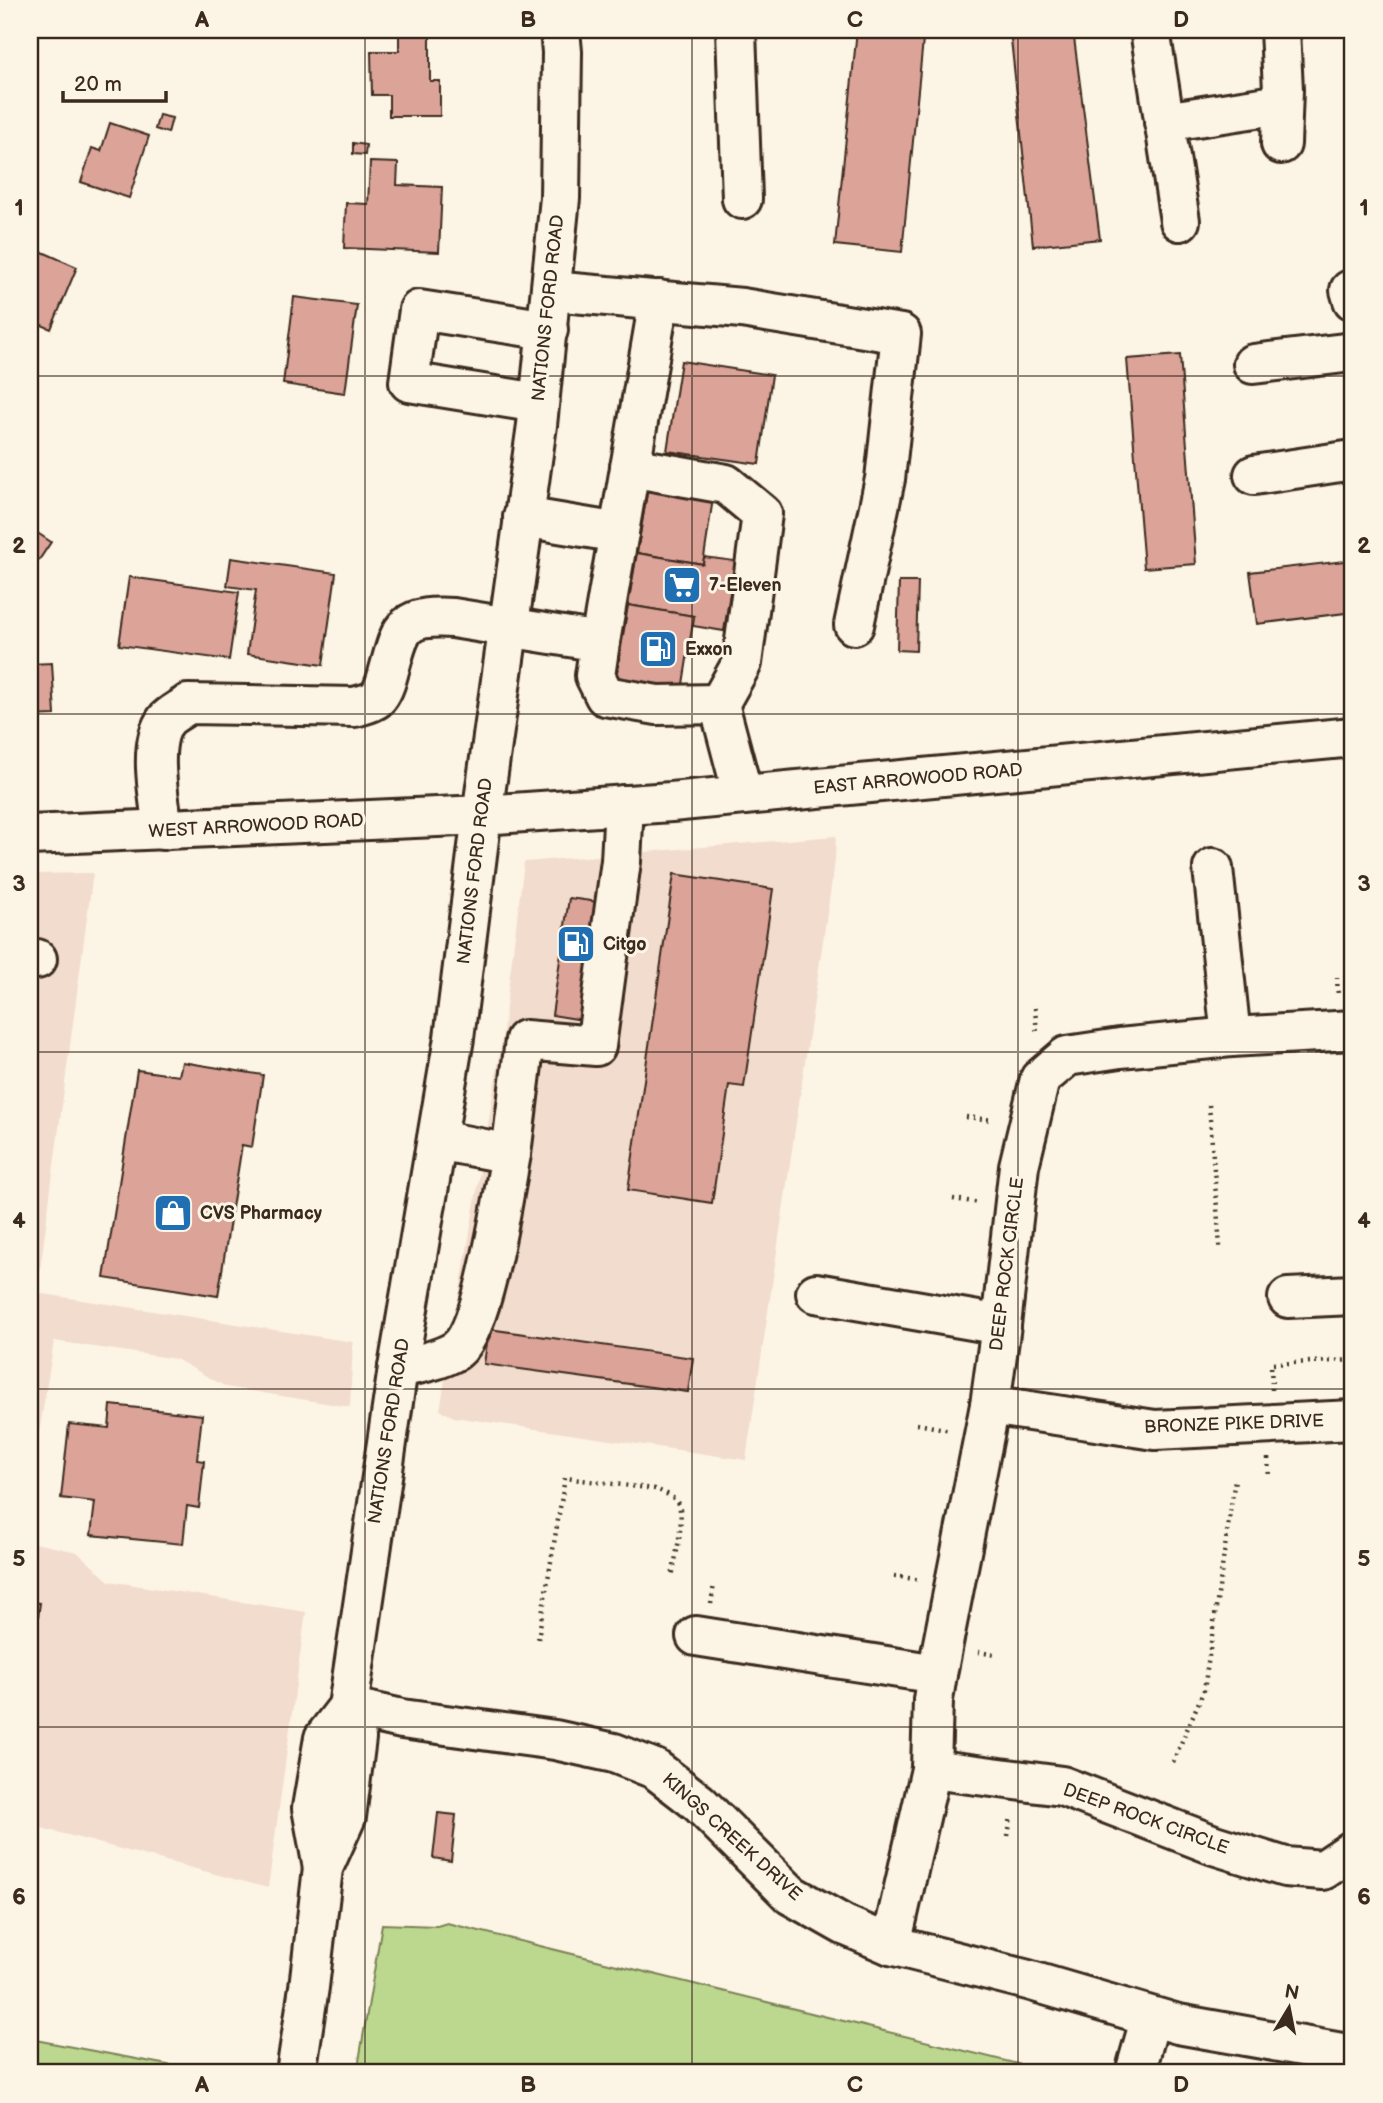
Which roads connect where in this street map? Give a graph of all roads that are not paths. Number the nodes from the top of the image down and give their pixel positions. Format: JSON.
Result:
{"nodes":[{"id":1,"x":560,"y":30,"type":"edge"},
{"id":2,"x":736,"y":30,"type":"edge"},
{"id":3,"x":1150,"y":30,"type":"edge"},
{"id":4,"x":1280,"y":30,"type":"edge"},
{"id":5,"x":1282,"y":104,"type":"junction"},
{"id":6,"x":1164,"y":122,"type":"junction"},
{"id":7,"x":1281,"y":144,"type":"dead end"},
{"id":8,"x":742,"y":199,"type":"dead end"},
{"id":9,"x":1180,"y":222,"type":"dead end"},
{"id":10,"x":551,"y":291,"type":"junction"},
{"id":11,"x":659,"y":300,"type":"junction"},
{"id":12,"x":548,"y":330,"type":"junction"},
{"id":13,"x":1353,"y":352,"type":"edge"},
{"id":14,"x":1253,"y":364,"type":"dead end"},
{"id":15,"x":538,"y":403,"type":"junction"},
{"id":16,"x":1353,"y":460,"type":"edge"},
{"id":17,"x":630,"y":467,"type":"junction"},
{"id":18,"x":1254,"y":475,"type":"dead end"},
{"id":19,"x":523,"y":517,"type":"junction"},
{"id":20,"x":619,"y":533,"type":"junction"},
{"id":21,"x":854,"y":625,"type":"dead end"},
{"id":22,"x":509,"y":627,"type":"junction"},
{"id":23,"x":600,"y":642,"type":"junction"},
{"id":24,"x":719,"y":704,"type":"junction"},
{"id":25,"x":1353,"y":737,"type":"edge"},
{"id":26,"x":743,"y":795,"type":"junction"},
{"id":27,"x":624,"y":805,"type":"junction"},
{"id":28,"x":482,"y":815,"type":"junction"},
{"id":29,"x":163,"y":830,"type":"junction"},
{"id":30,"x":30,"y":835,"type":"edge"},
{"id":31,"x":1213,"y":868,"type":"dead end"},
{"id":32,"x":1353,"y":1030,"type":"edge"},
{"id":33,"x":1231,"y":1037,"type":"junction"},
{"id":34,"x":437,"y":1140,"type":"junction"},
{"id":35,"x":511,"y":1154,"type":"junction"},
{"id":36,"x":816,"y":1293,"type":"dead end"},
{"id":37,"x":1353,"y":1295,"type":"edge"},
{"id":38,"x":1288,"y":1298,"type":"dead end"},
{"id":39,"x":1002,"y":1325,"type":"junction"},
{"id":40,"x":398,"y":1368,"type":"junction"},
{"id":41,"x":990,"y":1405,"type":"junction"},
{"id":42,"x":1353,"y":1420,"type":"edge"},
{"id":43,"x":696,"y":1636,"type":"dead end"},
{"id":44,"x":937,"y":1674,"type":"junction"},
{"id":45,"x":348,"y":1707,"type":"junction"},
{"id":46,"x":931,"y":1769,"type":"junction"},
{"id":47,"x":1353,"y":1850,"type":"edge"},
{"id":48,"x":891,"y":1945,"type":"junction"},
{"id":49,"x":1152,"y":2017,"type":"junction"},
{"id":50,"x":1353,"y":2055,"type":"edge"},
{"id":51,"x":296,"y":2073,"type":"edge"},
{"id":52,"x":1135,"y":2073,"type":"edge"}],
"edges":[{"from":1,"to":10,"type":"street","name":"NATIONS FORD ROAD"},
{"from":2,"to":8,"type":"street"},
{"from":3,"to":6,"type":"street"},
{"from":4,"to":5,"type":"street"},
{"from":5,"to":6,"type":"street"},
{"from":5,"to":7,"type":"street"},
{"from":6,"to":9,"type":"street"},
{"from":10,"to":11,"type":"street"},
{"from":10,"to":12,"type":"street","name":"NATIONS FORD ROAD"},
{"from":11,"to":17,"type":"street"},
{"from":11,"to":21,"type":"street"},
{"from":12,"to":15,"type":"street","name":"NATIONS FORD ROAD"},
{"from":12,"to":15,"type":"street"},
{"from":13,"to":14,"type":"street"},
{"from":15,"to":19,"type":"street","name":"NATIONS FORD ROAD"},
{"from":16,"to":18,"type":"street"},
{"from":17,"to":20,"type":"street"},
{"from":17,"to":24,"type":"street"},
{"from":19,"to":20,"type":"street"},
{"from":19,"to":22,"type":"street","name":"NATIONS FORD ROAD"},
{"from":20,"to":23,"type":"street"},
{"from":22,"to":23,"type":"street"},
{"from":22,"to":28,"type":"street","name":"NATIONS FORD ROAD"},
{"from":22,"to":29,"type":"street"},
{"from":23,"to":24,"type":"street"},
{"from":24,"to":26,"type":"street"},
{"from":25,"to":26,"type":"street","name":"EAST ARROWOOD ROAD"},
{"from":26,"to":27,"type":"street","name":"EAST ARROWOOD ROAD"},
{"from":27,"to":28,"type":"street","name":"EAST ARROWOOD ROAD"},
{"from":27,"to":35,"type":"street"},
{"from":28,"to":29,"type":"street","name":"WEST ARROWOOD ROAD"},
{"from":28,"to":34,"type":"street","name":"NATIONS FORD ROAD"},
{"from":29,"to":30,"type":"street","name":"WEST ARROWOOD ROAD"},
{"from":31,"to":33,"type":"street"},
{"from":32,"to":33,"type":"street","name":"DEEP ROCK CIRCLE"},
{"from":33,"to":39,"type":"street","name":"DEEP ROCK CIRCLE"},
{"from":34,"to":35,"type":"street"},
{"from":34,"to":40,"type":"street","name":"NATIONS FORD ROAD"},
{"from":35,"to":40,"type":"street"},
{"from":36,"to":39,"type":"street"},
{"from":37,"to":38,"type":"street"},
{"from":39,"to":41,"type":"street","name":"DEEP ROCK CIRCLE"},
{"from":40,"to":45,"type":"street","name":"NATIONS FORD ROAD"},
{"from":41,"to":42,"type":"street","name":"BRONZE PIKE DRIVE"},
{"from":41,"to":44,"type":"street","name":"DEEP ROCK CIRCLE"},
{"from":43,"to":44,"type":"street"},
{"from":44,"to":46,"type":"street","name":"DEEP ROCK CIRCLE"},
{"from":45,"to":48,"type":"street","name":"KINGS CREEK DRIVE"},
{"from":45,"to":51,"type":"street","name":"NATIONS FORD ROAD"},
{"from":46,"to":47,"type":"street","name":"DEEP ROCK CIRCLE"},
{"from":46,"to":48,"type":"street","name":"DEEP ROCK CIRCLE"},
{"from":48,"to":49,"type":"street","name":"KINGS CREEK DRIVE"},
{"from":49,"to":50,"type":"street","name":"KINGS CREEK DRIVE"},
{"from":49,"to":52,"type":"street"}]}
